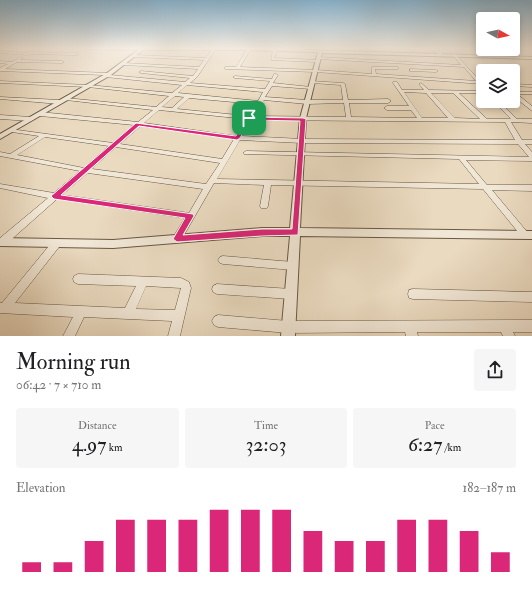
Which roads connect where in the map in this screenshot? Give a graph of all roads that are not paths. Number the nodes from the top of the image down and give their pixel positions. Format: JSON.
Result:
{"nodes":[{"id":1,"x":408,"y":63,"type":"edge"},
{"id":2,"x":12,"y":64,"type":"edge"},
{"id":3,"x":124,"y":64,"type":"joint"},
{"id":4,"x":204,"y":64,"type":"edge"},
{"id":5,"x":240,"y":64,"type":"edge"},
{"id":6,"x":318,"y":64,"type":"edge"},
{"id":7,"x":356,"y":64,"type":"edge"},
{"id":8,"x":430,"y":64,"type":"edge"},
{"id":9,"x":463,"y":64,"type":"edge"},
{"id":10,"x":465,"y":66,"type":"junction"},
{"id":11,"x":201,"y":68,"type":"junction"},
{"id":12,"x":226,"y":68,"type":"dead end"},
{"id":13,"x":237,"y":68,"type":"junction"},
{"id":14,"x":397,"y":68,"type":"dead end"},
{"id":15,"x":0,"y":70,"type":"edge"},
{"id":16,"x":411,"y":70,"type":"junction"},
{"id":17,"x":316,"y":71,"type":"junction"},
{"id":18,"x":436,"y":71,"type":"dead end"},
{"id":19,"x":44,"y":72,"type":"junction"},
{"id":20,"x":141,"y":72,"type":"dead end"},
{"id":21,"x":357,"y":74,"type":"junction"},
{"id":22,"x":108,"y":75,"type":"junction"},
{"id":23,"x":374,"y":75,"type":"junction"},
{"id":24,"x":38,"y":76,"type":"dead end"},
{"id":25,"x":235,"y":76,"type":"dead end"},
{"id":26,"x":194,"y":77,"type":"junction"},
{"id":27,"x":476,"y":77,"type":"edge"},
{"id":28,"x":415,"y":78,"type":"junction"},
{"id":29,"x":273,"y":80,"type":"junction"},
{"id":30,"x":0,"y":82,"type":"edge"},
{"id":31,"x":476,"y":82,"type":"edge"},
{"id":32,"x":186,"y":83,"type":"junction"},
{"id":33,"x":395,"y":83,"type":"dead end"},
{"id":34,"x":422,"y":84,"type":"dead end"},
{"id":35,"x":312,"y":85,"type":"junction"},
{"id":36,"x":88,"y":86,"type":"junction"},
{"id":37,"x":529,"y":86,"type":"edge"},
{"id":38,"x":532,"y":90,"type":"edge"},
{"id":39,"x":266,"y":91,"type":"junction"},
{"id":40,"x":401,"y":91,"type":"junction"},
{"id":41,"x":428,"y":91,"type":"junction"},
{"id":42,"x":455,"y":92,"type":"junction"},
{"id":43,"x":476,"y":92,"type":"edge"},
{"id":44,"x":520,"y":93,"type":"edge"},
{"id":45,"x":532,"y":93,"type":"edge"},
{"id":46,"x":173,"y":95,"type":"junction"},
{"id":47,"x":188,"y":96,"type":"junction"},
{"id":48,"x":3,"y":99,"type":"edge"},
{"id":49,"x":520,"y":99,"type":"edge"},
{"id":50,"x":260,"y":100,"type":"junction"},
{"id":51,"x":63,"y":101,"type":"junction"},
{"id":52,"x":346,"y":101,"type":"junction"},
{"id":53,"x":388,"y":101,"type":"dead end"},
{"id":54,"x":307,"y":102,"type":"junction"},
{"id":55,"x":387,"y":108,"type":"dead end"},
{"id":56,"x":412,"y":108,"type":"junction"},
{"id":57,"x":503,"y":108,"type":"edge"},
{"id":58,"x":157,"y":109,"type":"junction"},
{"id":59,"x":532,"y":109,"type":"edge"},
{"id":60,"x":173,"y":110,"type":"junction"},
{"id":61,"x":40,"y":114,"type":"junction"},
{"id":62,"x":0,"y":117,"type":"edge"},
{"id":63,"x":249,"y":118,"type":"junction"},
{"id":64,"x":303,"y":118,"type":"junction"},
{"id":65,"x":31,"y":119,"type":"junction"},
{"id":66,"x":349,"y":119,"type":"junction"},
{"id":67,"x":421,"y":120,"type":"junction"},
{"id":68,"x":453,"y":120,"type":"junction"},
{"id":69,"x":485,"y":120,"type":"junction"},
{"id":70,"x":507,"y":121,"type":"junction"},
{"id":71,"x":516,"y":121,"type":"junction"},
{"id":72,"x":532,"y":121,"type":"edge"},
{"id":73,"x":138,"y":124,"type":"junction"},
{"id":74,"x":12,"y":130,"type":"junction"},
{"id":75,"x":44,"y":135,"type":"junction"},
{"id":76,"x":0,"y":137,"type":"edge"},
{"id":77,"x":237,"y":138,"type":"junction"},
{"id":78,"x":302,"y":141,"type":"junction"},
{"id":79,"x":519,"y":141,"type":"junction"},
{"id":80,"x":532,"y":142,"type":"edge"},
{"id":81,"x":114,"y":145,"type":"junction"},
{"id":82,"x":246,"y":153,"type":"dead end"},
{"id":83,"x":0,"y":154,"type":"edge"},
{"id":84,"x":301,"y":154,"type":"junction"},
{"id":85,"x":11,"y":156,"type":"junction"},
{"id":86,"x":462,"y":158,"type":"junction"},
{"id":87,"x":532,"y":158,"type":"edge"},
{"id":88,"x":223,"y":161,"type":"junction"},
{"id":89,"x":85,"y":170,"type":"junction"},
{"id":90,"x":268,"y":183,"type":"junction"},
{"id":91,"x":210,"y":184,"type":"junction"},
{"id":92,"x":299,"y":184,"type":"junction"},
{"id":93,"x":0,"y":186,"type":"edge"},
{"id":94,"x":486,"y":187,"type":"junction"},
{"id":95,"x":532,"y":188,"type":"edge"},
{"id":96,"x":54,"y":196,"type":"junction"},
{"id":97,"x":264,"y":206,"type":"dead end"},
{"id":98,"x":190,"y":216,"type":"junction"},
{"id":99,"x":296,"y":233,"type":"junction"},
{"id":100,"x":528,"y":235,"type":"edge"},
{"id":101,"x":177,"y":239,"type":"junction"},
{"id":102,"x":0,"y":243,"type":"edge"},
{"id":103,"x":56,"y":244,"type":"junction"},
{"id":104,"x":223,"y":260,"type":"dead end"},
{"id":105,"x":293,"y":266,"type":"junction"},
{"id":106,"x":78,"y":279,"type":"dead end"},
{"id":107,"x":143,"y":282,"type":"junction"},
{"id":108,"x":217,"y":289,"type":"dead end"},
{"id":109,"x":291,"y":294,"type":"junction"},
{"id":110,"x":414,"y":294,"type":"dead end"},
{"id":111,"x":532,"y":297,"type":"edge"},
{"id":112,"x":2,"y":308,"type":"edge"},
{"id":113,"x":81,"y":312,"type":"junction"},
{"id":114,"x":128,"y":314,"type":"junction"},
{"id":115,"x":179,"y":316,"type":"junction"},
{"id":116,"x":218,"y":321,"type":"dead end"},
{"id":117,"x":532,"y":326,"type":"edge"},
{"id":118,"x":288,"y":331,"type":"edge"},
{"id":119,"x":410,"y":331,"type":"edge"},
{"id":120,"x":507,"y":331,"type":"edge"},
{"id":121,"x":69,"y":336,"type":"edge"},
{"id":122,"x":174,"y":336,"type":"edge"}],
"edges":[{"from":1,"to":16,"type":"street"},
{"from":2,"to":15,"type":"street"},
{"from":3,"to":11,"type":"street"},
{"from":3,"to":22,"type":"street"},
{"from":4,"to":11,"type":"street"},
{"from":5,"to":13,"type":"street"},
{"from":6,"to":17,"type":"street"},
{"from":7,"to":21,"type":"street"},
{"from":8,"to":10,"type":"street"},
{"from":9,"to":10,"type":"street"},
{"from":10,"to":27,"type":"street"},
{"from":11,"to":26,"type":"street"},
{"from":12,"to":13,"type":"street"},
{"from":13,"to":17,"type":"street"},
{"from":14,"to":23,"type":"street"},
{"from":15,"to":19,"type":"street"},
{"from":16,"to":18,"type":"street"},
{"from":16,"to":28,"type":"street"},
{"from":17,"to":21,"type":"street"},
{"from":17,"to":35,"type":"street"},
{"from":19,"to":22,"type":"street"},
{"from":19,"to":24,"type":"street"},
{"from":20,"to":26,"type":"street"},
{"from":21,"to":23,"type":"street"},
{"from":22,"to":32,"type":"street"},
{"from":22,"to":36,"type":"street"},
{"from":23,"to":28,"type":"street"},
{"from":25,"to":29,"type":"street"},
{"from":26,"to":32,"type":"street"},
{"from":28,"to":31,"type":"street"},
{"from":29,"to":35,"type":"street"},
{"from":29,"to":39,"type":"street"},
{"from":30,"to":36,"type":"street"},
{"from":32,"to":39,"type":"street"},
{"from":32,"to":46,"type":"street"},
{"from":33,"to":40,"type":"street"},
{"from":34,"to":41,"type":"street"},
{"from":35,"to":52,"type":"street"},
{"from":35,"to":54,"type":"street"},
{"from":36,"to":46,"type":"street"},
{"from":36,"to":51,"type":"street"},
{"from":37,"to":38,"type":"street"},
{"from":39,"to":50,"type":"street"},
{"from":40,"to":41,"type":"street"},
{"from":40,"to":56,"type":"street"},
{"from":41,"to":42,"type":"street"},
{"from":41,"to":68,"type":"street"},
{"from":42,"to":43,"type":"street"},
{"from":42,"to":69,"type":"street"},
{"from":44,"to":45,"type":"street"},
{"from":46,"to":47,"type":"street"},
{"from":46,"to":58,"type":"street"},
{"from":47,"to":50,"type":"street"},
{"from":47,"to":60,"type":"street"},
{"from":48,"to":51,"type":"street"},
{"from":49,"to":59,"type":"street"},
{"from":50,"to":54,"type":"street"},
{"from":50,"to":63,"type":"street"},
{"from":51,"to":58,"type":"street"},
{"from":51,"to":61,"type":"street"},
{"from":52,"to":53,"type":"street"},
{"from":52,"to":54,"type":"street"},
{"from":52,"to":66,"type":"street"},
{"from":54,"to":64,"type":"street"},
{"from":55,"to":56,"type":"street"},
{"from":56,"to":67,"type":"street"},
{"from":57,"to":71,"type":"street"},
{"from":58,"to":60,"type":"street"},
{"from":58,"to":73,"type":"street"},
{"from":60,"to":63,"type":"street"},
{"from":61,"to":65,"type":"street"},
{"from":61,"to":73,"type":"street"},
{"from":62,"to":65,"type":"street"},
{"from":63,"to":64,"type":"street"},
{"from":63,"to":77,"type":"street"},
{"from":64,"to":66,"type":"street"},
{"from":64,"to":78,"type":"street"},
{"from":65,"to":74,"type":"street"},
{"from":66,"to":67,"type":"street"},
{"from":67,"to":68,"type":"street"},
{"from":68,"to":69,"type":"street"},
{"from":69,"to":70,"type":"street"},
{"from":70,"to":71,"type":"street"},
{"from":70,"to":79,"type":"street"},
{"from":71,"to":72,"type":"street"},
{"from":73,"to":77,"type":"street"},
{"from":73,"to":81,"type":"street"},
{"from":74,"to":75,"type":"street"},
{"from":74,"to":76,"type":"street"},
{"from":75,"to":81,"type":"street"},
{"from":75,"to":85,"type":"street"},
{"from":77,"to":78,"type":"street"},
{"from":77,"to":88,"type":"street"},
{"from":78,"to":79,"type":"street"},
{"from":78,"to":84,"type":"street"},
{"from":79,"to":80,"type":"street"},
{"from":79,"to":87,"type":"street"},
{"from":81,"to":88,"type":"street"},
{"from":81,"to":89,"type":"street"},
{"from":82,"to":84,"type":"street"},
{"from":83,"to":85,"type":"street"},
{"from":84,"to":86,"type":"street"},
{"from":84,"to":92,"type":"street"},
{"from":85,"to":89,"type":"street"},
{"from":86,"to":87,"type":"street"},
{"from":86,"to":94,"type":"street"},
{"from":88,"to":91,"type":"street"},
{"from":89,"to":91,"type":"street"},
{"from":89,"to":96,"type":"street"},
{"from":90,"to":91,"type":"street"},
{"from":90,"to":92,"type":"street"},
{"from":90,"to":97,"type":"street"},
{"from":91,"to":98,"type":"street"},
{"from":92,"to":94,"type":"street"},
{"from":92,"to":99,"type":"street"},
{"from":93,"to":96,"type":"street"},
{"from":94,"to":95,"type":"street"},
{"from":94,"to":100,"type":"street"},
{"from":96,"to":98,"type":"street"},
{"from":96,"to":102,"type":"street"},
{"from":98,"to":101,"type":"street"},
{"from":99,"to":100,"type":"street"},
{"from":99,"to":101,"type":"street"},
{"from":99,"to":105,"type":"street"},
{"from":101,"to":103,"type":"street"},
{"from":102,"to":103,"type":"street"},
{"from":103,"to":112,"type":"street"},
{"from":104,"to":105,"type":"street"},
{"from":105,"to":109,"type":"street"},
{"from":106,"to":107,"type":"street"},
{"from":107,"to":114,"type":"street"},
{"from":107,"to":115,"type":"street"},
{"from":108,"to":109,"type":"street"},
{"from":109,"to":118,"type":"street"},
{"from":110,"to":111,"type":"street"},
{"from":112,"to":113,"type":"street"},
{"from":113,"to":114,"type":"street"},
{"from":113,"to":121,"type":"street"},
{"from":114,"to":115,"type":"street"},
{"from":115,"to":122,"type":"street"},
{"from":116,"to":118,"type":"street"},
{"from":117,"to":120,"type":"street"},
{"from":118,"to":119,"type":"street"},
{"from":119,"to":120,"type":"street"}]}
